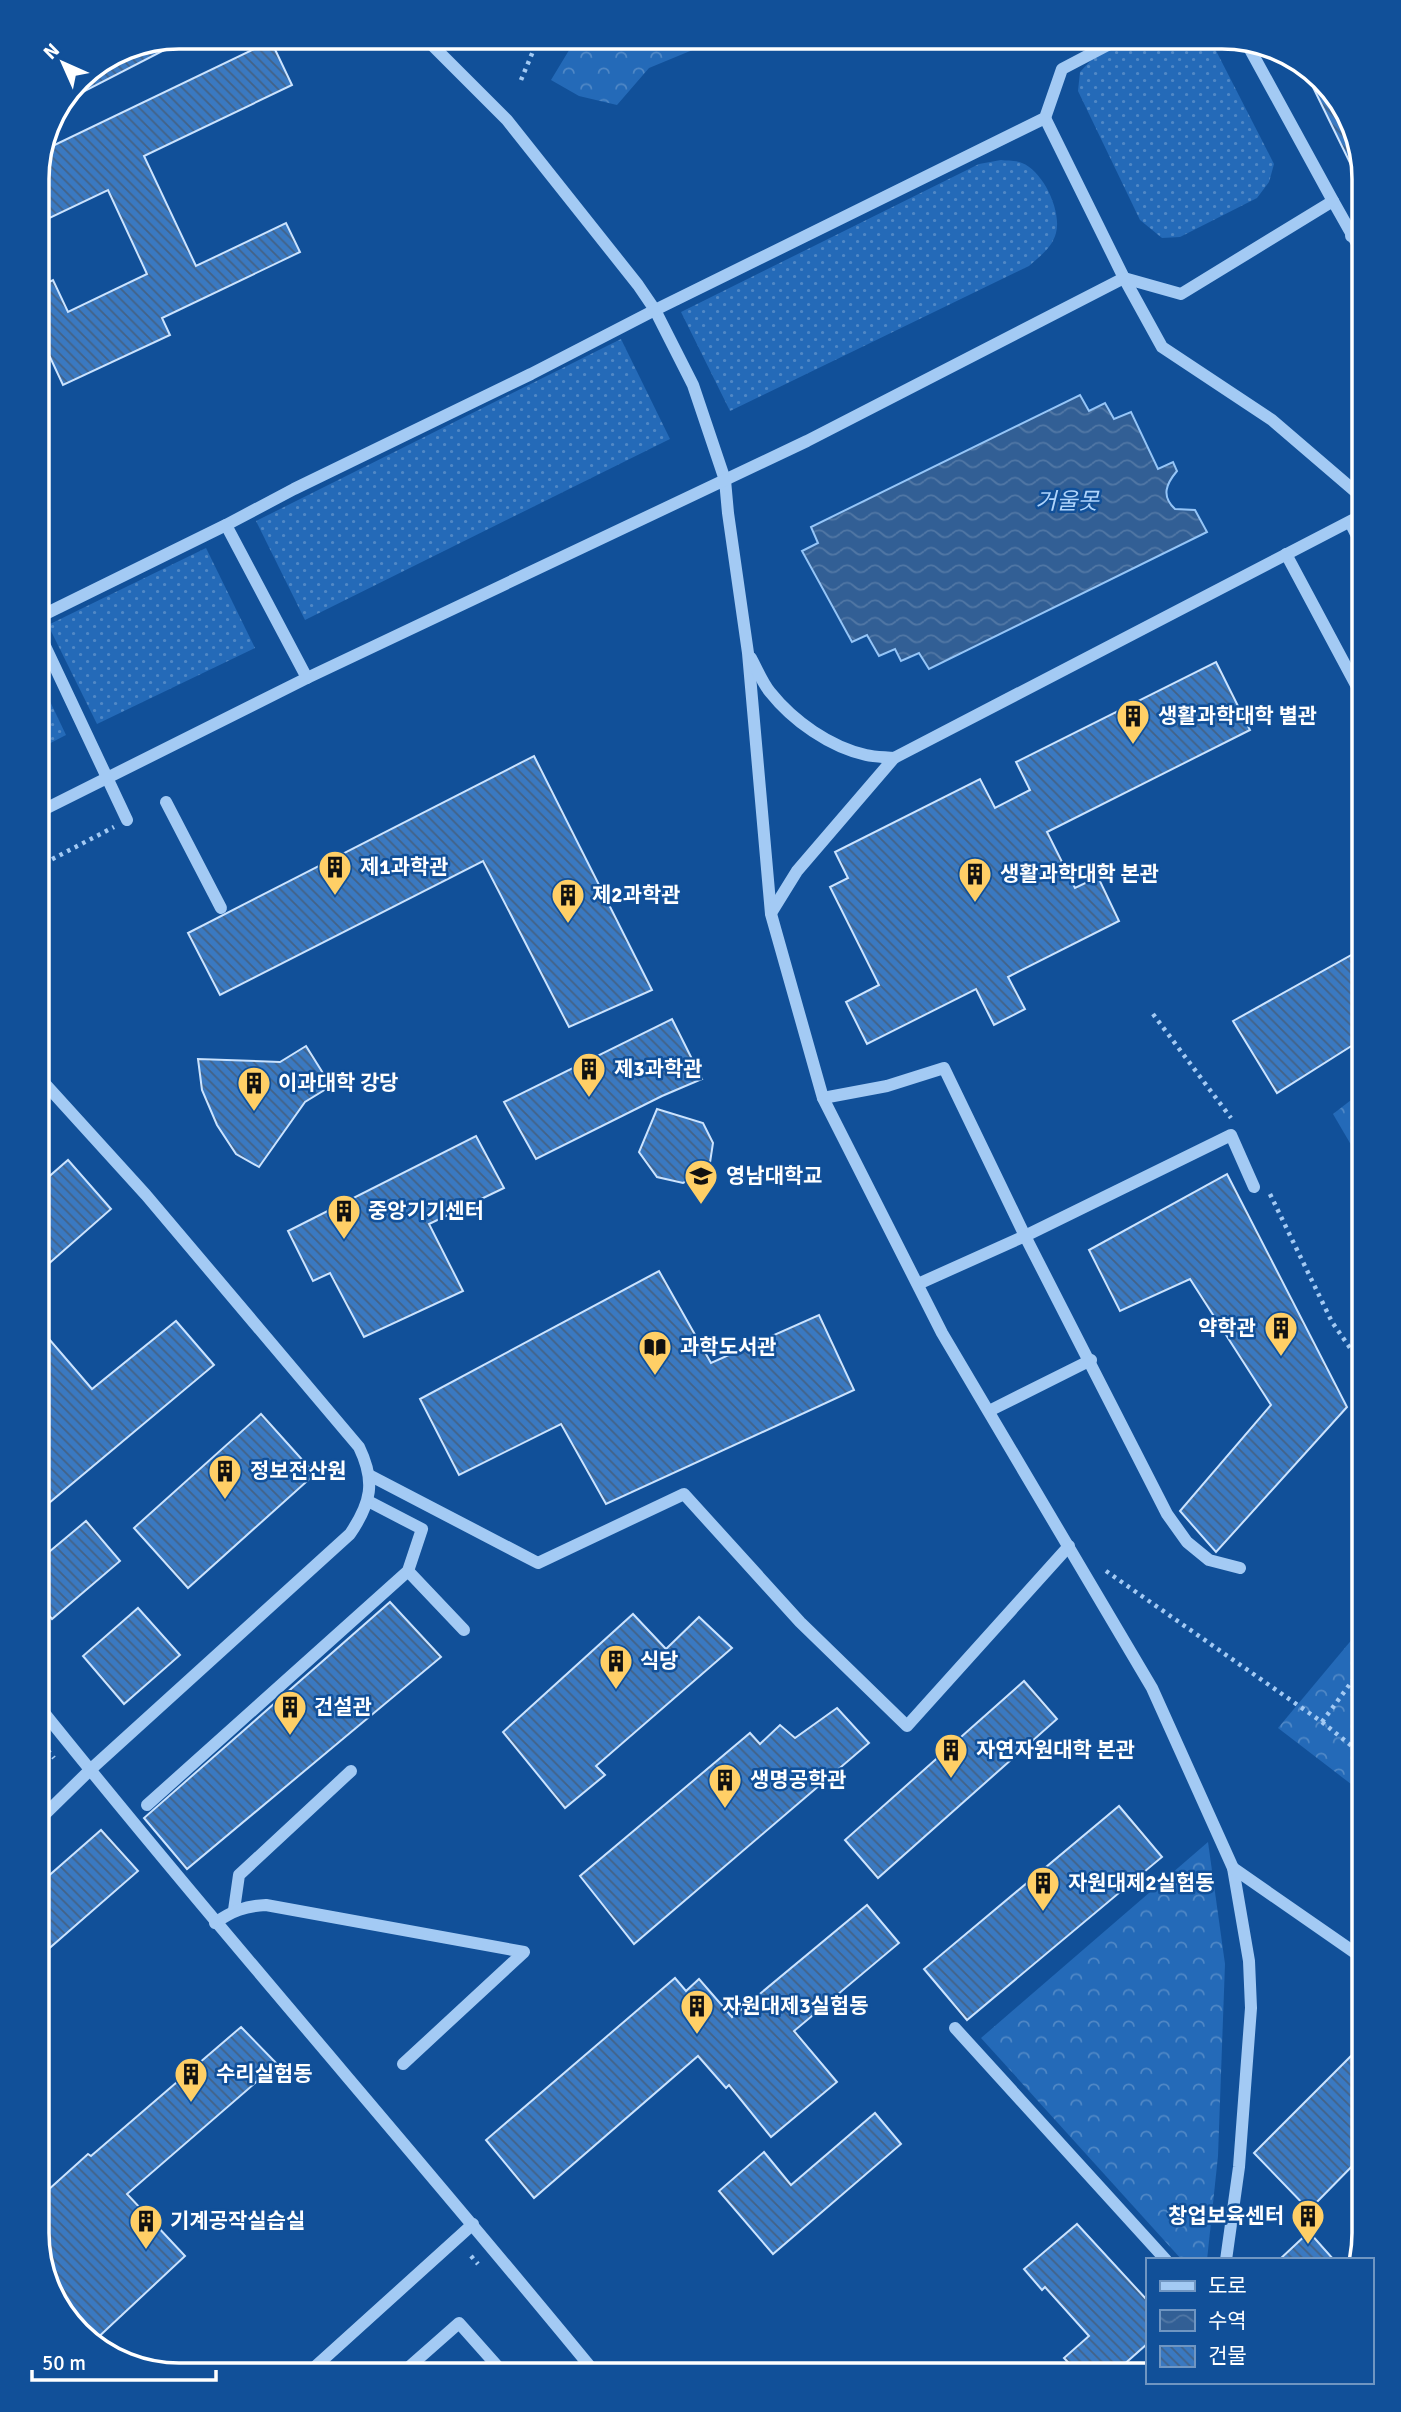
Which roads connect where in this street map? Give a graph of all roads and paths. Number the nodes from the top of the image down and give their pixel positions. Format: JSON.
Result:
{"nodes":[{"id":1,"x":436,"y":49,"type":"edge"},
{"id":2,"x":534,"y":49,"type":"edge"},
{"id":3,"x":1100,"y":49,"type":"edge"},
{"id":4,"x":1253,"y":53,"type":"edge"},
{"id":5,"x":521,"y":80,"type":"dead end"},
{"id":6,"x":1045,"y":118,"type":"junction"},
{"id":7,"x":1333,"y":201,"type":"junction"},
{"id":8,"x":1351,"y":236,"type":"edge"},
{"id":9,"x":1124,"y":278,"type":"junction"},
{"id":10,"x":654,"y":310,"type":"junction"},
{"id":11,"x":725,"y":480,"type":"junction"},
{"id":12,"x":1352,"y":489,"type":"edge"},
{"id":13,"x":1350,"y":522,"type":"joint"},
{"id":14,"x":226,"y":525,"type":"junction"},
{"id":15,"x":1352,"y":526,"type":"edge"},
{"id":16,"x":1286,"y":554,"type":"junction"},
{"id":17,"x":49,"y":612,"type":"edge"},
{"id":18,"x":748,"y":653,"type":"junction"},
{"id":19,"x":49,"y":654,"type":"edge"},
{"id":20,"x":307,"y":678,"type":"junction"},
{"id":21,"x":1352,"y":678,"type":"edge"},
{"id":22,"x":894,"y":758,"type":"junction"},
{"id":23,"x":107,"y":776,"type":"junction"},
{"id":24,"x":166,"y":802,"type":"dead end"},
{"id":25,"x":49,"y":807,"type":"edge"},
{"id":26,"x":127,"y":820,"type":"joint"},
{"id":27,"x":49,"y":861,"type":"edge"},
{"id":28,"x":221,"y":908,"type":"dead end"},
{"id":29,"x":771,"y":914,"type":"junction"},
{"id":30,"x":49,"y":1088,"type":"edge"},
{"id":31,"x":823,"y":1098,"type":"junction"},
{"id":32,"x":1254,"y":1187,"type":"dead end"},
{"id":33,"x":1026,"y":1236,"type":"junction"},
{"id":34,"x":918,"y":1284,"type":"junction"},
{"id":35,"x":1091,"y":1360,"type":"junction"},
{"id":36,"x":989,"y":1411,"type":"junction"},
{"id":37,"x":369,"y":1475,"type":"junction"},
{"id":38,"x":368,"y":1501,"type":"junction"},
{"id":39,"x":1069,"y":1546,"type":"junction"},
{"id":40,"x":1240,"y":1568,"type":"dead end"},
{"id":41,"x":1102,"y":1569,"type":"dead end"},
{"id":42,"x":408,"y":1571,"type":"junction"},
{"id":43,"x":464,"y":1630,"type":"dead end"},
{"id":44,"x":1352,"y":1681,"type":"edge"},
{"id":45,"x":49,"y":1719,"type":"edge"},
{"id":46,"x":1322,"y":1722,"type":"junction"},
{"id":47,"x":1352,"y":1746,"type":"edge"},
{"id":48,"x":90,"y":1770,"type":"junction"},
{"id":49,"x":351,"y":1772,"type":"dead end"},
{"id":50,"x":147,"y":1805,"type":"dead end"},
{"id":51,"x":49,"y":1810,"type":"edge"},
{"id":52,"x":1233,"y":1868,"type":"junction"},
{"id":53,"x":234,"y":1910,"type":"junction"},
{"id":54,"x":215,"y":1923,"type":"junction"},
{"id":55,"x":1352,"y":1951,"type":"edge"},
{"id":56,"x":955,"y":2028,"type":"dead end"},
{"id":57,"x":403,"y":2064,"type":"dead end"},
{"id":58,"x":473,"y":2224,"type":"junction"},
{"id":59,"x":1164,"y":2258,"type":"edge"},
{"id":60,"x":1226,"y":2258,"type":"edge"},
{"id":61,"x":319,"y":2363,"type":"edge"},
{"id":62,"x":414,"y":2363,"type":"edge"},
{"id":63,"x":495,"y":2363,"type":"edge"},
{"id":64,"x":587,"y":2363,"type":"edge"}],
"edges":[{"from":1,"to":10,"type":"street"},
{"from":2,"to":5,"type":"path"},
{"from":3,"to":6,"type":"street"},
{"from":4,"to":7,"type":"street"},
{"from":6,"to":9,"type":"street"},
{"from":6,"to":10,"type":"street"},
{"from":7,"to":8,"type":"street"},
{"from":7,"to":9,"type":"street"},
{"from":9,"to":11,"type":"street"},
{"from":9,"to":12,"type":"street"},
{"from":10,"to":11,"type":"street"},
{"from":10,"to":14,"type":"street"},
{"from":11,"to":18,"type":"street"},
{"from":11,"to":20,"type":"street"},
{"from":13,"to":15,"type":"street"},
{"from":13,"to":16,"type":"street"},
{"from":14,"to":17,"type":"street"},
{"from":14,"to":20,"type":"street"},
{"from":16,"to":21,"type":"street"},
{"from":16,"to":22,"type":"street"},
{"from":18,"to":22,"type":"street"},
{"from":18,"to":29,"type":"street"},
{"from":19,"to":23,"type":"street"},
{"from":20,"to":23,"type":"street"},
{"from":22,"to":29,"type":"street"},
{"from":23,"to":25,"type":"street"},
{"from":23,"to":26,"type":"street"},
{"from":24,"to":28,"type":"street"},
{"from":26,"to":27,"type":"path"},
{"from":29,"to":31,"type":"street"},
{"from":30,"to":37,"type":"street"},
{"from":31,"to":33,"type":"street"},
{"from":31,"to":34,"type":"street"},
{"from":32,"to":33,"type":"street"},
{"from":33,"to":34,"type":"street"},
{"from":33,"to":35,"type":"street"},
{"from":34,"to":36,"type":"street"},
{"from":35,"to":36,"type":"street"},
{"from":35,"to":40,"type":"street"},
{"from":36,"to":39,"type":"street"},
{"from":37,"to":38,"type":"street"},
{"from":37,"to":39,"type":"street"},
{"from":38,"to":42,"type":"street"},
{"from":38,"to":48,"type":"street"},
{"from":39,"to":52,"type":"street"},
{"from":41,"to":46,"type":"path"},
{"from":42,"to":43,"type":"street"},
{"from":42,"to":50,"type":"street"},
{"from":44,"to":46,"type":"path"},
{"from":45,"to":48,"type":"street"},
{"from":46,"to":47,"type":"path"},
{"from":48,"to":51,"type":"street"},
{"from":48,"to":54,"type":"street"},
{"from":49,"to":53,"type":"street"},
{"from":52,"to":55,"type":"street"},
{"from":52,"to":60,"type":"street"},
{"from":53,"to":54,"type":"street"},
{"from":53,"to":57,"type":"street"},
{"from":54,"to":58,"type":"street"},
{"from":56,"to":59,"type":"street"},
{"from":58,"to":61,"type":"street"},
{"from":58,"to":64,"type":"street"},
{"from":62,"to":63,"type":"street"}]}
